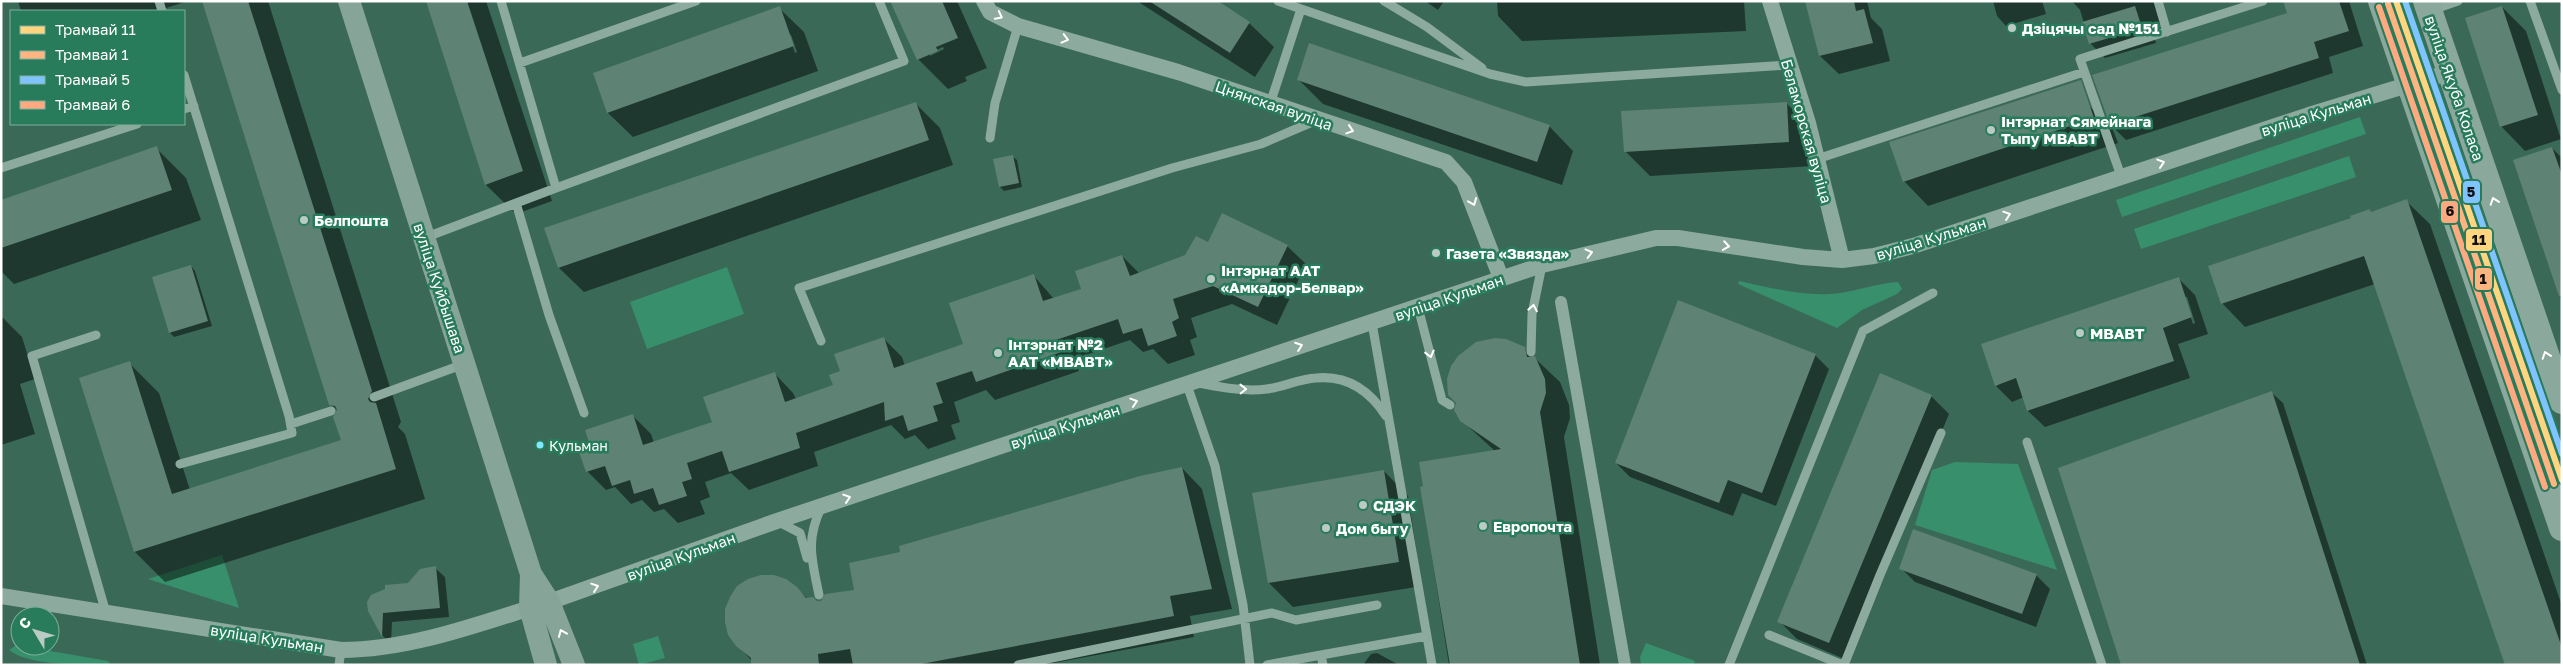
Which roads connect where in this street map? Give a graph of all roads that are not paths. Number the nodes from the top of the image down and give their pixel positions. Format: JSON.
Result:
{"nodes":[{"id":1,"x":349,"y":1,"type":"edge"},
{"id":2,"x":501,"y":1,"type":"edge"},
{"id":3,"x":696,"y":1,"type":"edge"},
{"id":4,"x":879,"y":1,"type":"edge"},
{"id":5,"x":984,"y":1,"type":"edge"},
{"id":6,"x":1278,"y":1,"type":"edge"},
{"id":7,"x":1384,"y":1,"type":"edge"},
{"id":8,"x":1770,"y":1,"type":"edge"},
{"id":9,"x":2158,"y":1,"type":"edge"},
{"id":10,"x":2263,"y":1,"type":"edge"},
{"id":11,"x":2381,"y":1,"type":"edge"},
{"id":12,"x":2458,"y":1,"type":"edge"},
{"id":13,"x":2530,"y":1,"type":"edge"},
{"id":14,"x":2428,"y":6,"type":"edge"},
{"id":15,"x":1301,"y":9,"type":"junction"},
{"id":16,"x":1018,"y":26,"type":"junction"},
{"id":17,"x":2167,"y":32,"type":"junction"},
{"id":18,"x":520,"y":63,"type":"junction"},
{"id":19,"x":1788,"y":65,"type":"junction"},
{"id":20,"x":2084,"y":72,"type":"junction"},
{"id":21,"x":2450,"y":72,"type":"junction"},
{"id":22,"x":1490,"y":74,"type":"junction"},
{"id":23,"x":185,"y":78,"type":"edge"},
{"id":24,"x":2409,"y":84,"type":"junction"},
{"id":25,"x":2562,"y":90,"type":"edge"},
{"id":26,"x":1270,"y":104,"type":"junction"},
{"id":27,"x":194,"y":106,"type":"junction"},
{"id":28,"x":185,"y":109,"type":"edge"},
{"id":29,"x":1317,"y":120,"type":"junction"},
{"id":30,"x":133,"y":125,"type":"edge"},
{"id":31,"x":990,"y":138,"type":"dead end"},
{"id":32,"x":1817,"y":159,"type":"junction"},
{"id":33,"x":1,"y":168,"type":"edge"},
{"id":34,"x":2121,"y":176,"type":"junction"},
{"id":35,"x":556,"y":188,"type":"junction"},
{"id":36,"x":516,"y":203,"type":"junction"},
{"id":37,"x":424,"y":238,"type":"junction"},
{"id":38,"x":1842,"y":260,"type":"junction"},
{"id":39,"x":1542,"y":265,"type":"junction"},
{"id":40,"x":1501,"y":278,"type":"junction"},
{"id":41,"x":1933,"y":293,"type":"dead end"},
{"id":42,"x":1561,"y":302,"type":"dead end"},
{"id":43,"x":1418,"y":307,"type":"junction"},
{"id":44,"x":1372,"y":323,"type":"junction"},
{"id":45,"x":96,"y":335,"type":"dead end"},
{"id":46,"x":821,"y":341,"type":"dead end"},
{"id":47,"x":1530,"y":352,"type":"dead end"},
{"id":48,"x":464,"y":364,"type":"junction"},
{"id":49,"x":1191,"y":384,"type":"junction"},
{"id":50,"x":2560,"y":391,"type":"edge"},
{"id":51,"x":374,"y":397,"type":"dead end"},
{"id":52,"x":1450,"y":405,"type":"dead end"},
{"id":53,"x":331,"y":411,"type":"dead end"},
{"id":54,"x":584,"y":413,"type":"dead end"},
{"id":55,"x":1389,"y":420,"type":"junction"},
{"id":56,"x":292,"y":424,"type":"junction"},
{"id":57,"x":1941,"y":433,"type":"dead end"},
{"id":58,"x":2027,"y":442,"type":"dead end"},
{"id":59,"x":180,"y":464,"type":"dead end"},
{"id":60,"x":822,"y":506,"type":"junction"},
{"id":61,"x":777,"y":521,"type":"junction"},
{"id":62,"x":2562,"y":528,"type":"edge"},
{"id":63,"x":1,"y":596,"type":"edge"},
{"id":64,"x":1376,"y":604,"type":"dead end"},
{"id":65,"x":540,"y":605,"type":"junction"},
{"id":66,"x":106,"y":613,"type":"junction"},
{"id":67,"x":1244,"y":620,"type":"junction"},
{"id":68,"x":1769,"y":635,"type":"dead end"},
{"id":69,"x":1427,"y":636,"type":"junction"},
{"id":70,"x":340,"y":657,"type":"edge"},
{"id":71,"x":1322,"y":660,"type":"edge"},
{"id":72,"x":546,"y":665,"type":"edge"},
{"id":73,"x":574,"y":665,"type":"edge"},
{"id":74,"x":1018,"y":665,"type":"edge"},
{"id":75,"x":1250,"y":665,"type":"edge"},
{"id":76,"x":1267,"y":665,"type":"edge"},
{"id":77,"x":1432,"y":665,"type":"edge"},
{"id":78,"x":1625,"y":665,"type":"edge"},
{"id":79,"x":1728,"y":665,"type":"edge"},
{"id":80,"x":1844,"y":665,"type":"edge"},
{"id":81,"x":2102,"y":665,"type":"edge"}],
"edges":[{"from":1,"to":37,"type":"main road","name":"вуліца Куйбышава"},
{"from":2,"to":18,"type":"lane"},
{"from":3,"to":18,"type":"lane"},
{"from":4,"to":35,"type":"lane"},
{"from":5,"to":16,"type":"street","name":"Цнянская вуліца","one_way":true},
{"from":6,"to":15,"type":"lane"},
{"from":7,"to":22,"type":"lane"},
{"from":8,"to":19,"type":"street","name":"Беламорская вуліца"},
{"from":9,"to":17,"type":"lane"},
{"from":10,"to":17,"type":"lane"},
{"from":11,"to":24,"type":"main road"},
{"from":12,"to":14,"type":"lane"},
{"from":13,"to":25,"type":"lane"},
{"from":14,"to":21,"type":"main road","name":"вуліца Якуба Коласа"},
{"from":15,"to":22,"type":"lane"},
{"from":15,"to":26,"type":"lane"},
{"from":16,"to":26,"type":"street","name":"Цнянская вуліца","one_way":true},
{"from":16,"to":31,"type":"lane"},
{"from":17,"to":20,"type":"lane"},
{"from":18,"to":35,"type":"lane"},
{"from":19,"to":22,"type":"lane"},
{"from":19,"to":32,"type":"street","name":"Беламорская вуліца"},
{"from":20,"to":32,"type":"lane"},
{"from":20,"to":34,"type":"lane"},
{"from":21,"to":24,"type":"street","name":"вуліца Кульман"},
{"from":50,"to":21,"type":"main road","name":"вуліца Якуба Коласа","one_way":true},
{"from":23,"to":27,"type":"lane"},
{"from":34,"to":24,"type":"street","name":"вуліца Кульман","one_way":true},
{"from":24,"to":62,"type":"main road"},
{"from":26,"to":29,"type":"street","name":"Цнянская вуліца"},
{"from":27,"to":28,"type":"lane"},
{"from":27,"to":56,"type":"lane"},
{"from":29,"to":40,"type":"street","name":"Цнянская вуліца","one_way":true},
{"from":29,"to":46,"type":"lane"},
{"from":30,"to":33,"type":"lane"},
{"from":32,"to":38,"type":"street","name":"Беламорская вуліца"},
{"from":38,"to":34,"type":"street","name":"вуліца Кульман","one_way":true},
{"from":35,"to":36,"type":"lane"},
{"from":36,"to":37,"type":"lane"},
{"from":36,"to":54,"type":"lane"},
{"from":37,"to":48,"type":"main road","name":"вуліца Куйбышава"},
{"from":39,"to":38,"type":"street","name":"вуліца Кульман","one_way":true},
{"from":39,"to":40,"type":"street","name":"вуліца Кульман"},
{"from":47,"to":39,"type":"lane","one_way":true},
{"from":40,"to":43,"type":"street","name":"вуліца Кульман"},
{"from":41,"to":79,"type":"lane"},
{"from":42,"to":78,"type":"street"},
{"from":43,"to":44,"type":"street","name":"вуліца Кульман"},
{"from":43,"to":52,"type":"lane","one_way":true},
{"from":49,"to":44,"type":"street","name":"вуліца Кульман","one_way":true},
{"from":44,"to":55,"type":"lane"},
{"from":45,"to":66,"type":"lane"},
{"from":48,"to":51,"type":"lane"},
{"from":48,"to":65,"type":"main road","name":"вуліца Куйбышава"},
{"from":49,"to":55,"type":"lane","one_way":true},
{"from":60,"to":49,"type":"street","name":"вуліца Кульман","one_way":true},
{"from":49,"to":67,"type":"lane"},
{"from":53,"to":56,"type":"lane"},
{"from":55,"to":69,"type":"lane"},
{"from":56,"to":59,"type":"lane"},
{"from":57,"to":80,"type":"lane"},
{"from":58,"to":81,"type":"lane"},
{"from":60,"to":61,"type":"street","name":"вуліца Кульман"},
{"from":60,"to":61,"type":"lane"},
{"from":65,"to":61,"type":"street","name":"вуліца Кульман","one_way":true},
{"from":63,"to":66,"type":"street","name":"вуліца Кульман"},
{"from":64,"to":67,"type":"lane"},
{"from":65,"to":70,"type":"street","name":"вуліца Кульман"},
{"from":65,"to":72,"type":"main road","name":"вуліца Куйбышава"},
{"from":73,"to":65,"type":"main road","name":"вуліца Куйбышава","one_way":true},
{"from":66,"to":70,"type":"street","name":"вуліца Кульман"},
{"from":67,"to":74,"type":"lane"},
{"from":67,"to":75,"type":"lane"},
{"from":68,"to":80,"type":"lane"},
{"from":69,"to":71,"type":"lane"},
{"from":69,"to":77,"type":"lane"},
{"from":71,"to":76,"type":"lane"}]}
